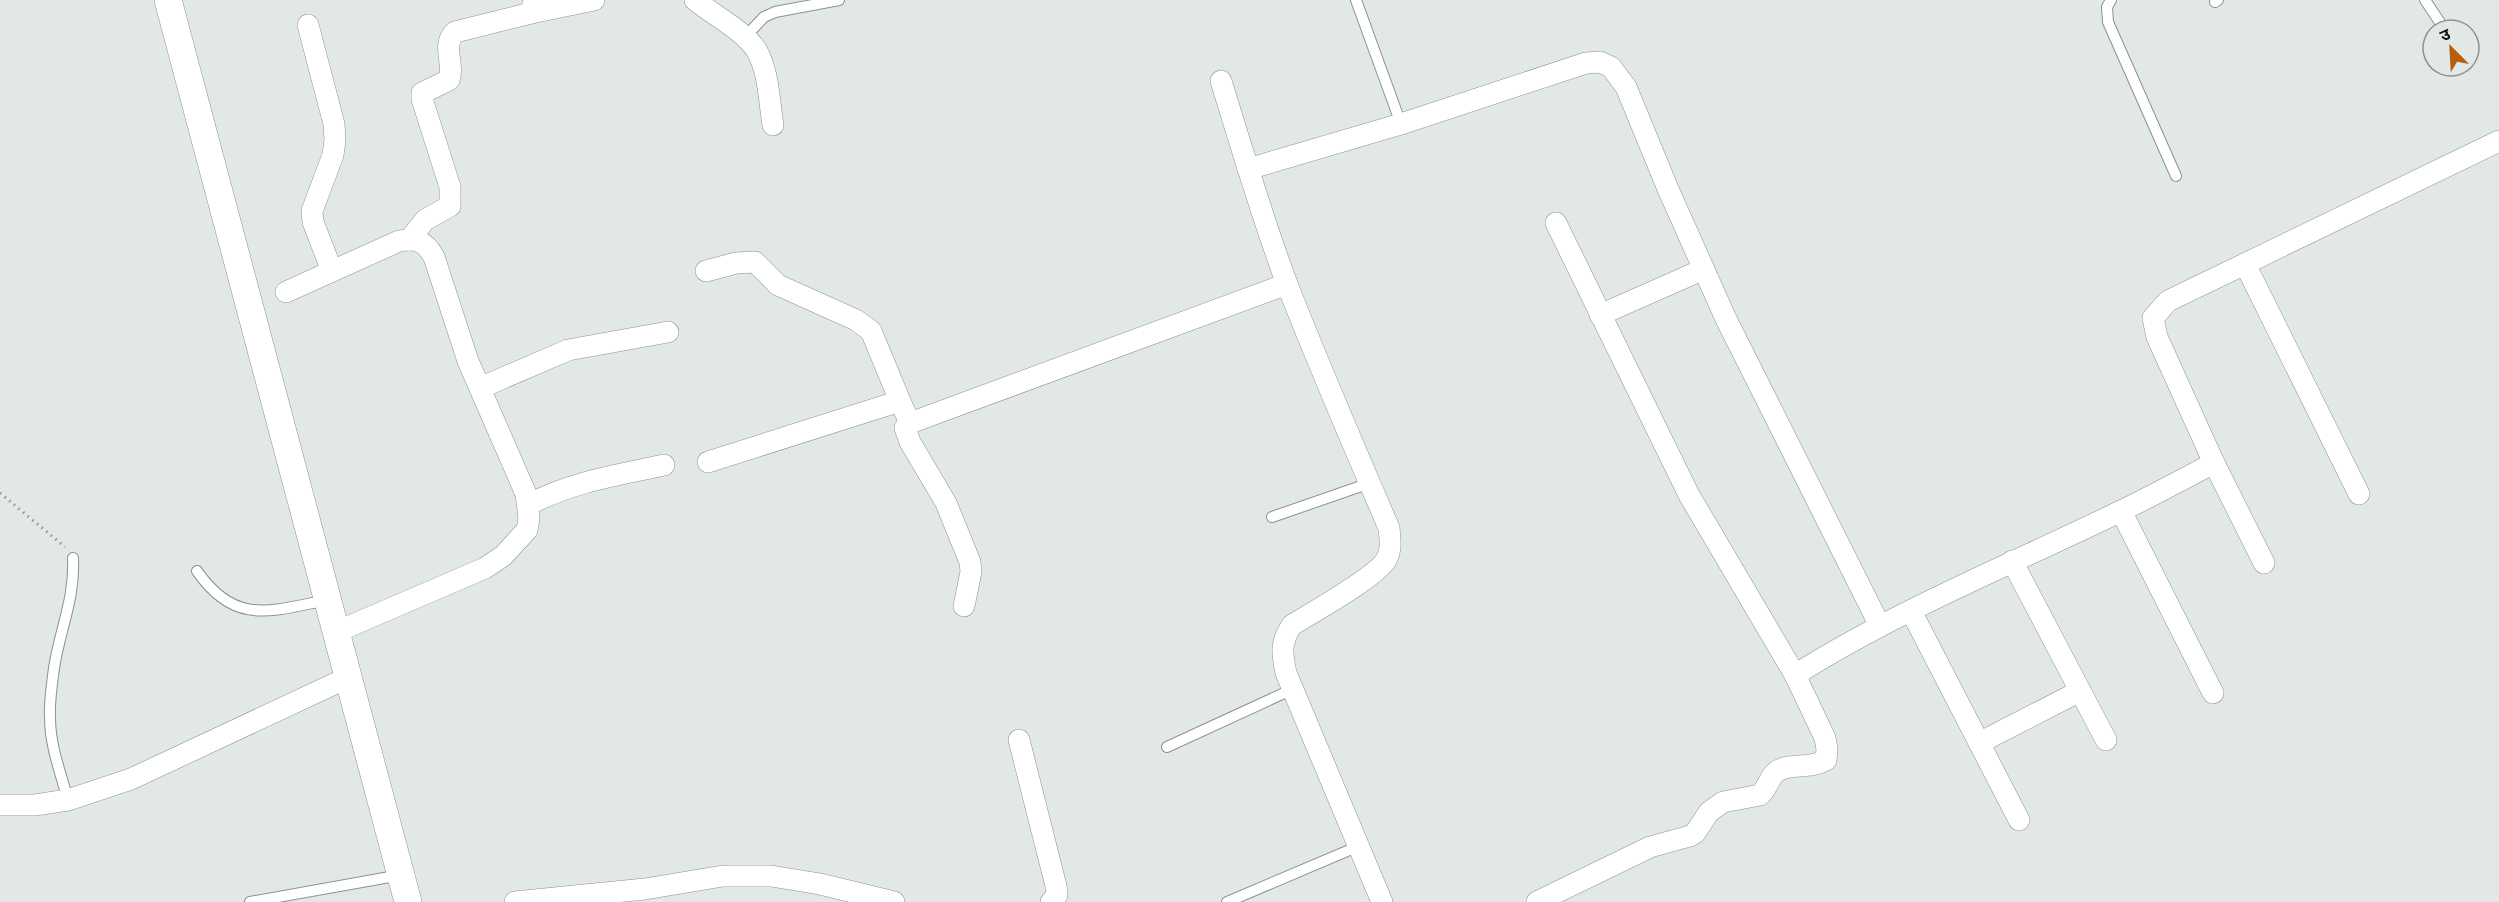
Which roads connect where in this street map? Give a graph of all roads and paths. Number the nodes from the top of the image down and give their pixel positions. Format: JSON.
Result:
{"nodes":[{"id":1,"x":168,"y":0,"type":"edge"},
{"id":2,"x":594,"y":0,"type":"edge"},
{"id":3,"x":695,"y":0,"type":"edge"},
{"id":4,"x":839,"y":0,"type":"edge"},
{"id":5,"x":1356,"y":0,"type":"edge"},
{"id":6,"x":2111,"y":0,"type":"edge"},
{"id":7,"x":2425,"y":0,"type":"edge"},
{"id":8,"x":532,"y":7,"type":"edge"},
{"id":9,"x":2437,"y":18,"type":"edge"},
{"id":10,"x":308,"y":25,"type":"dead end"},
{"id":11,"x":744,"y":38,"type":"junction"},
{"id":12,"x":1221,"y":81,"type":"dead end"},
{"id":13,"x":1401,"y":124,"type":"junction"},
{"id":14,"x":772,"y":125,"type":"dead end"},
{"id":15,"x":2499,"y":141,"type":"edge"},
{"id":16,"x":1248,"y":169,"type":"junction"},
{"id":17,"x":2176,"y":176,"type":"dead end"},
{"id":18,"x":1556,"y":223,"type":"dead end"},
{"id":19,"x":409,"y":240,"type":"junction"},
{"id":20,"x":2245,"y":264,"type":"junction"},
{"id":21,"x":1704,"y":269,"type":"junction"},
{"id":22,"x":706,"y":271,"type":"dead end"},
{"id":23,"x":332,"y":272,"type":"junction"},
{"id":24,"x":1287,"y":284,"type":"junction"},
{"id":25,"x":286,"y":292,"type":"dead end"},
{"id":26,"x":1600,"y":315,"type":"junction"},
{"id":27,"x":668,"y":332,"type":"dead end"},
{"id":28,"x":480,"y":388,"type":"junction"},
{"id":29,"x":900,"y":401,"type":"junction"},
{"id":30,"x":910,"y":423,"type":"junction"},
{"id":31,"x":708,"y":462,"type":"dead end"},
{"id":32,"x":2214,"y":463,"type":"junction"},
{"id":33,"x":664,"y":465,"type":"dead end"},
{"id":34,"x":1370,"y":483,"type":"junction"},
{"id":35,"x":0,"y":493,"type":"edge"},
{"id":36,"x":2358,"y":494,"type":"dead end"},
{"id":37,"x":528,"y":505,"type":"junction"},
{"id":38,"x":2121,"y":511,"type":"junction"},
{"id":39,"x":1272,"y":517,"type":"dead end"},
{"id":40,"x":73,"y":558,"type":"joint"},
{"id":41,"x":2012,"y":561,"type":"junction"},
{"id":42,"x":2264,"y":563,"type":"dead end"},
{"id":43,"x":197,"y":571,"type":"dead end"},
{"id":44,"x":327,"y":600,"type":"junction"},
{"id":45,"x":964,"y":606,"type":"dead end"},
{"id":46,"x":1911,"y":610,"type":"junction"},
{"id":47,"x":1880,"y":626,"type":"junction"},
{"id":48,"x":336,"y":632,"type":"junction"},
{"id":49,"x":1796,"y":675,"type":"junction"},
{"id":50,"x":349,"y":676,"type":"junction"},
{"id":51,"x":1293,"y":690,"type":"junction"},
{"id":52,"x":2080,"y":691,"type":"junction"},
{"id":53,"x":2213,"y":693,"type":"dead end"},
{"id":54,"x":1019,"y":740,"type":"dead end"},
{"id":55,"x":2106,"y":740,"type":"dead end"},
{"id":56,"x":1979,"y":743,"type":"junction"},
{"id":57,"x":1167,"y":747,"type":"dead end"},
{"id":58,"x":68,"y":800,"type":"junction"},
{"id":59,"x":0,"y":805,"type":"edge"},
{"id":60,"x":2019,"y":820,"type":"dead end"},
{"id":61,"x":1359,"y":846,"type":"junction"},
{"id":62,"x":401,"y":875,"type":"junction"},
{"id":63,"x":250,"y":902,"type":"edge"},
{"id":64,"x":408,"y":902,"type":"edge"},
{"id":65,"x":515,"y":902,"type":"edge"},
{"id":66,"x":894,"y":902,"type":"edge"},
{"id":67,"x":1051,"y":902,"type":"edge"},
{"id":68,"x":1227,"y":902,"type":"edge"},
{"id":69,"x":1382,"y":902,"type":"edge"},
{"id":70,"x":1537,"y":902,"type":"edge"}],
"edges":[{"from":1,"to":44,"type":"street"},
{"from":2,"to":8,"type":"street"},
{"from":3,"to":11,"type":"street"},
{"from":4,"to":11,"type":"lane"},
{"from":5,"to":13,"type":"lane"},
{"from":6,"to":17,"type":"lane"},
{"from":7,"to":9,"type":"lane"},
{"from":8,"to":19,"type":"street"},
{"from":10,"to":23,"type":"street"},
{"from":11,"to":14,"type":"street"},
{"from":12,"to":16,"type":"street"},
{"from":13,"to":16,"type":"street"},
{"from":13,"to":21,"type":"street"},
{"from":15,"to":20,"type":"street"},
{"from":16,"to":24,"type":"street"},
{"from":18,"to":26,"type":"street"},
{"from":19,"to":23,"type":"street"},
{"from":19,"to":28,"type":"street"},
{"from":20,"to":32,"type":"street"},
{"from":20,"to":36,"type":"street"},
{"from":21,"to":26,"type":"street"},
{"from":21,"to":47,"type":"street"},
{"from":22,"to":29,"type":"street"},
{"from":23,"to":25,"type":"street"},
{"from":24,"to":30,"type":"street"},
{"from":24,"to":34,"type":"street"},
{"from":26,"to":49,"type":"street"},
{"from":27,"to":28,"type":"street"},
{"from":28,"to":37,"type":"street"},
{"from":29,"to":30,"type":"street"},
{"from":29,"to":31,"type":"street"},
{"from":30,"to":45,"type":"street"},
{"from":32,"to":38,"type":"street"},
{"from":32,"to":42,"type":"street"},
{"from":33,"to":37,"type":"street"},
{"from":34,"to":39,"type":"lane"},
{"from":34,"to":51,"type":"street"},
{"from":35,"to":40,"type":"path"},
{"from":37,"to":48,"type":"street"},
{"from":38,"to":41,"type":"street"},
{"from":38,"to":53,"type":"street"},
{"from":40,"to":58,"type":"lane"},
{"from":41,"to":46,"type":"street"},
{"from":41,"to":52,"type":"street"},
{"from":43,"to":44,"type":"lane"},
{"from":44,"to":48,"type":"street"},
{"from":46,"to":47,"type":"street"},
{"from":46,"to":56,"type":"street"},
{"from":47,"to":49,"type":"street"},
{"from":48,"to":50,"type":"street"},
{"from":49,"to":70,"type":"street"},
{"from":50,"to":58,"type":"street"},
{"from":50,"to":62,"type":"street"},
{"from":51,"to":57,"type":"lane"},
{"from":51,"to":61,"type":"street"},
{"from":52,"to":55,"type":"street"},
{"from":52,"to":56,"type":"street"},
{"from":54,"to":67,"type":"street"},
{"from":56,"to":60,"type":"street"},
{"from":58,"to":59,"type":"street"},
{"from":61,"to":68,"type":"lane"},
{"from":61,"to":69,"type":"street"},
{"from":62,"to":63,"type":"lane"},
{"from":62,"to":64,"type":"street"},
{"from":65,"to":66,"type":"street"}]}
